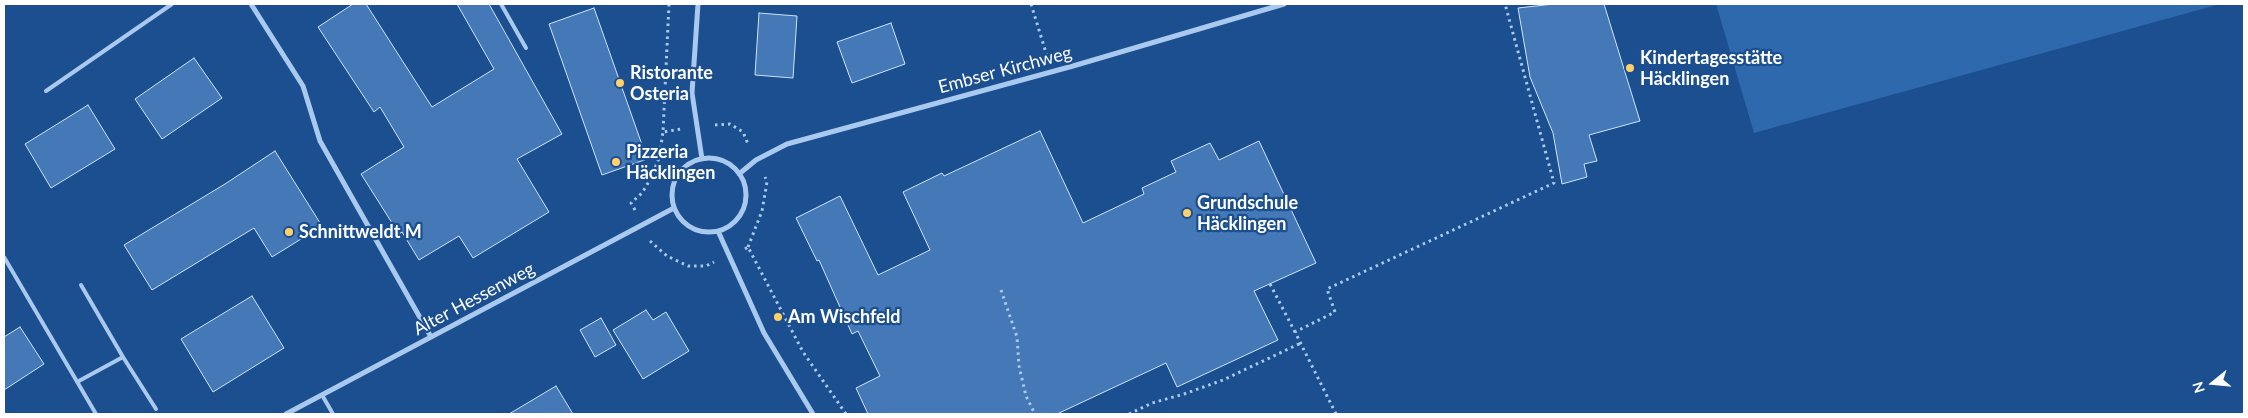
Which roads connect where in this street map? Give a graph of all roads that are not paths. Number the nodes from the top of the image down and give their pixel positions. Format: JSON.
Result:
{"nodes":[{"id":1,"x":172,"y":4,"type":"edge"},
{"id":2,"x":251,"y":4,"type":"edge"},
{"id":3,"x":500,"y":4,"type":"edge"},
{"id":4,"x":698,"y":4,"type":"edge"},
{"id":5,"x":1284,"y":4,"type":"edge"},
{"id":6,"x":526,"y":48,"type":"dead end"},
{"id":7,"x":46,"y":91,"type":"dead end"},
{"id":8,"x":702,"y":159,"type":"junction"},
{"id":9,"x":739,"y":174,"type":"junction"},
{"id":10,"x":674,"y":208,"type":"junction"},
{"id":11,"x":718,"y":231,"type":"junction"},
{"id":12,"x":4,"y":257,"type":"edge"},
{"id":13,"x":81,"y":285,"type":"dead end"},
{"id":14,"x":431,"y":337,"type":"junction"},
{"id":15,"x":123,"y":357,"type":"junction"},
{"id":16,"x":77,"y":382,"type":"junction"},
{"id":17,"x":322,"y":395,"type":"junction"},
{"id":18,"x":156,"y":409,"type":"dead end"},
{"id":19,"x":96,"y":414,"type":"edge"},
{"id":20,"x":286,"y":414,"type":"edge"},
{"id":21,"x":333,"y":414,"type":"edge"},
{"id":22,"x":813,"y":414,"type":"edge"}],
"edges":[{"from":1,"to":7,"type":"lane"},
{"from":2,"to":14,"type":"street"},
{"from":3,"to":6,"type":"lane"},
{"from":4,"to":8,"type":"street"},
{"from":5,"to":9,"type":"street","name":"Embser Kirchweg"},
{"from":8,"to":9,"type":"street"},
{"from":8,"to":10,"type":"street"},
{"from":9,"to":11,"type":"street"},
{"from":10,"to":11,"type":"street"},
{"from":10,"to":14,"type":"street","name":"Alter Hessenweg"},
{"from":11,"to":22,"type":"street"},
{"from":12,"to":16,"type":"lane"},
{"from":13,"to":15,"type":"lane"},
{"from":14,"to":17,"type":"street","name":"Alter Hessenweg"},
{"from":15,"to":16,"type":"lane"},
{"from":15,"to":18,"type":"lane"},
{"from":16,"to":19,"type":"lane"},
{"from":17,"to":20,"type":"street","name":"Alter Hessenweg"},
{"from":17,"to":21,"type":"lane"}]}
